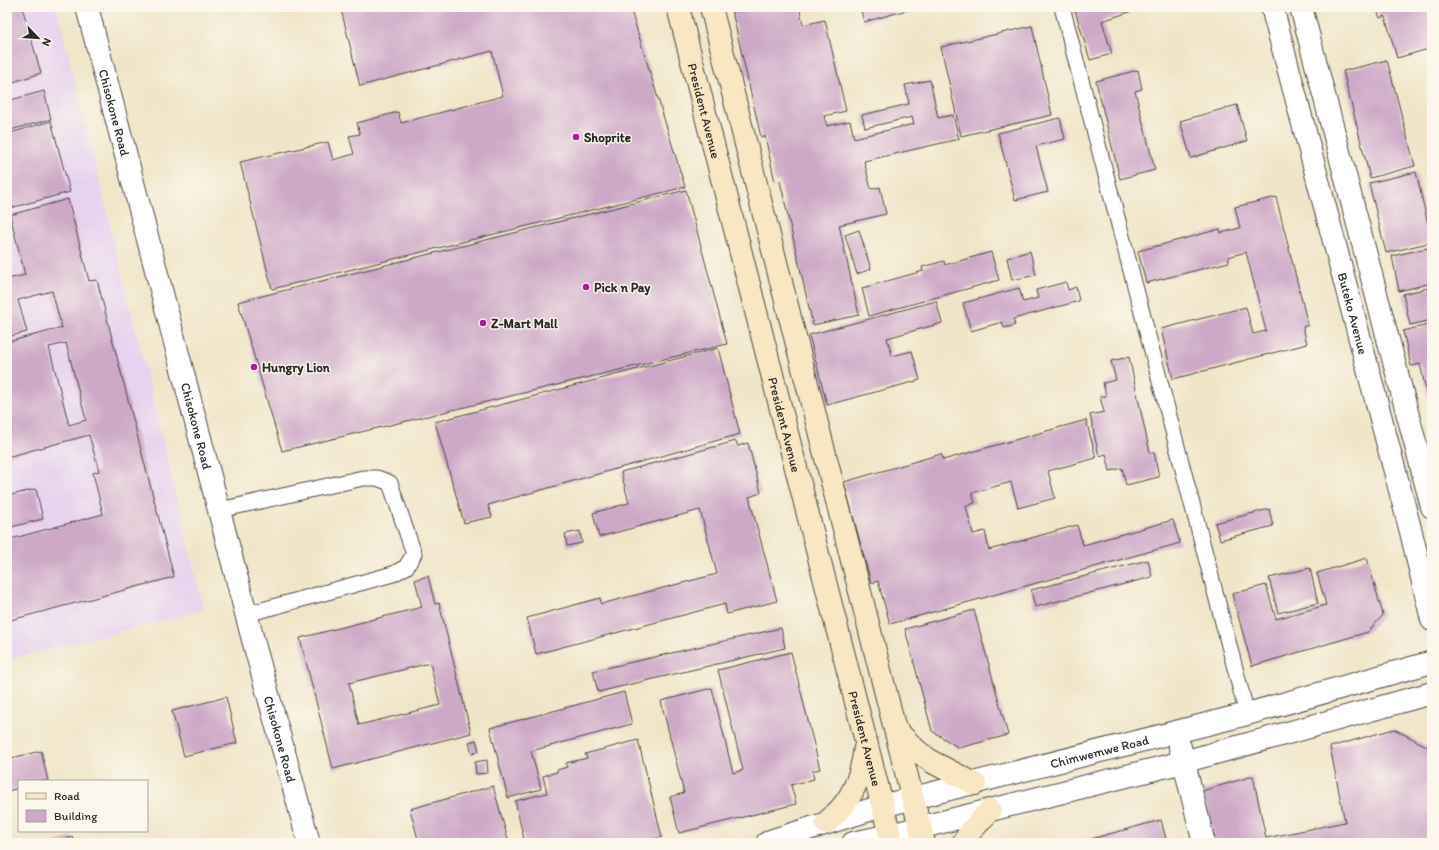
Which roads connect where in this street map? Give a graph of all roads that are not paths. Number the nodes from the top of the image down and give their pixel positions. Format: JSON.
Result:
{"nodes":[{"id":1,"x":87,"y":7,"type":"edge"},
{"id":2,"x":678,"y":7,"type":"edge"},
{"id":3,"x":711,"y":7,"type":"edge"},
{"id":4,"x":1062,"y":7,"type":"edge"},
{"id":5,"x":1272,"y":7,"type":"edge"},
{"id":6,"x":1301,"y":7,"type":"edge"},
{"id":7,"x":1331,"y":123,"type":"junction"},
{"id":8,"x":1305,"y":131,"type":"junction"},
{"id":9,"x":1432,"y":507,"type":"edge"},
{"id":10,"x":220,"y":510,"type":"junction"},
{"id":11,"x":247,"y":614,"type":"junction"},
{"id":12,"x":1432,"y":620,"type":"edge"},
{"id":13,"x":1432,"y":662,"type":"edge"},
{"id":14,"x":1432,"y":693,"type":"edge"},
{"id":15,"x":1247,"y":714,"type":"junction"},
{"id":16,"x":897,"y":731,"type":"junction"},
{"id":17,"x":1176,"y":732,"type":"junction"},
{"id":18,"x":866,"y":744,"type":"junction"},
{"id":19,"x":1183,"y":762,"type":"junction"},
{"id":20,"x":975,"y":784,"type":"junction"},
{"id":21,"x":913,"y":798,"type":"junction"},
{"id":22,"x":882,"y":806,"type":"junction"},
{"id":23,"x":990,"y":810,"type":"junction"},
{"id":24,"x":826,"y":823,"type":"junction"},
{"id":25,"x":922,"y":835,"type":"edge"},
{"id":26,"x":891,"y":839,"type":"edge"},
{"id":27,"x":309,"y":843,"type":"edge"},
{"id":28,"x":767,"y":843,"type":"edge"},
{"id":29,"x":853,"y":843,"type":"edge"},
{"id":30,"x":963,"y":843,"type":"edge"},
{"id":31,"x":1204,"y":843,"type":"edge"}],
"edges":[{"from":1,"to":10,"type":"street","name":"Chisokone Road"},
{"from":2,"to":18,"type":"main road","name":"President Avenue"},
{"from":3,"to":16,"type":"main road"},
{"from":4,"to":15,"type":"lane"},
{"from":5,"to":8,"type":"street","name":"Buteko Avenue"},
{"from":6,"to":7,"type":"street","name":"Buteko Avenue"},
{"from":7,"to":8,"type":"street"},
{"from":7,"to":9,"type":"street","name":"Buteko Avenue"},
{"from":8,"to":12,"type":"street","name":"Buteko Avenue"},
{"from":10,"to":11,"type":"street","name":"Chisokone Road"},
{"from":10,"to":11,"type":"lane"},
{"from":11,"to":27,"type":"street","name":"Chisokone Road"},
{"from":13,"to":15,"type":"street","name":"Chimwemwe Road"},
{"from":14,"to":19,"type":"street"},
{"from":15,"to":17,"type":"street","name":"Chimwemwe Road"},
{"from":16,"to":20,"type":"main road"},
{"from":16,"to":21,"type":"main road"},
{"from":17,"to":19,"type":"street"},
{"from":17,"to":20,"type":"street","name":"Chimwemwe Road"},
{"from":18,"to":22,"type":"main road","name":"President Avenue"},
{"from":18,"to":24,"type":"main road"},
{"from":19,"to":23,"type":"street"},
{"from":19,"to":31,"type":"street"},
{"from":20,"to":21,"type":"street","name":"Chimwemwe Road"},
{"from":21,"to":22,"type":"street","name":"Chimwemwe Road"},
{"from":21,"to":25,"type":"main road"},
{"from":22,"to":24,"type":"street","name":"Chimwemwe Road"},
{"from":22,"to":26,"type":"main road","name":"President Avenue"},
{"from":23,"to":25,"type":"street"},
{"from":23,"to":30,"type":"main road"},
{"from":24,"to":28,"type":"street","name":"Chimwemwe Road"},
{"from":25,"to":26,"type":"street"},
{"from":26,"to":29,"type":"street"}]}
